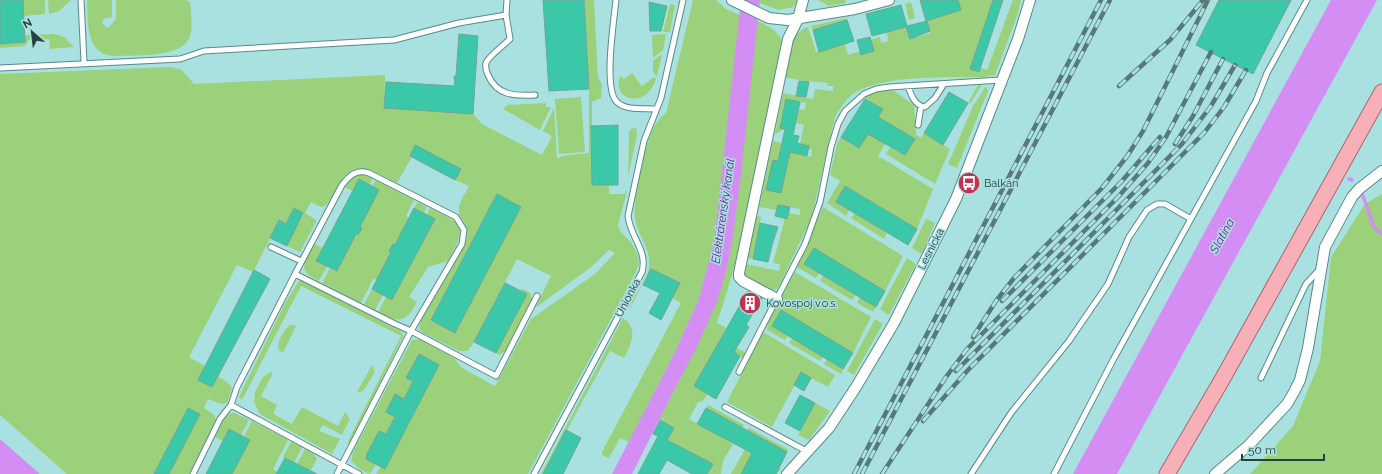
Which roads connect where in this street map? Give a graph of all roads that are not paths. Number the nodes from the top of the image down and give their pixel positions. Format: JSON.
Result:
{"nodes":[{"id":1,"x":81,"y":0,"type":"edge"},
{"id":2,"x":507,"y":0,"type":"edge"},
{"id":3,"x":616,"y":0,"type":"edge"},
{"id":4,"x":683,"y":0,"type":"edge"},
{"id":5,"x":803,"y":0,"type":"edge"},
{"id":6,"x":889,"y":0,"type":"edge"},
{"id":7,"x":1030,"y":0,"type":"edge"},
{"id":8,"x":1307,"y":0,"type":"edge"},
{"id":9,"x":733,"y":1,"type":"edge"},
{"id":10,"x":506,"y":15,"type":"junction"},
{"id":11,"x":798,"y":19,"type":"junction"},
{"id":12,"x":84,"y":62,"type":"dead end"},
{"id":13,"x":0,"y":68,"type":"edge"},
{"id":14,"x":1001,"y":80,"type":"junction"},
{"id":15,"x":944,"y":84,"type":"junction"},
{"id":16,"x":908,"y":86,"type":"junction"},
{"id":17,"x":1382,"y":92,"type":"edge"},
{"id":18,"x":535,"y":95,"type":"dead end"},
{"id":19,"x":920,"y":106,"type":"junction"},
{"id":20,"x":656,"y":109,"type":"junction"},
{"id":21,"x":918,"y":125,"type":"dead end"},
{"id":22,"x":1382,"y":171,"type":"edge"},
{"id":23,"x":1191,"y":219,"type":"junction"},
{"id":24,"x":271,"y":247,"type":"dead end"},
{"id":25,"x":301,"y":261,"type":"junction"},
{"id":26,"x":1321,"y":268,"type":"junction"},
{"id":27,"x":295,"y":274,"type":"junction"},
{"id":28,"x":538,"y":296,"type":"dead end"},
{"id":29,"x":776,"y":299,"type":"junction"},
{"id":30,"x":411,"y":331,"type":"junction"},
{"id":31,"x":739,"y":372,"type":"dead end"},
{"id":32,"x":1261,"y":378,"type":"dead end"},
{"id":33,"x":231,"y":405,"type":"junction"},
{"id":34,"x":725,"y":407,"type":"dead end"},
{"id":35,"x":808,"y":452,"type":"junction"},
{"id":36,"x":341,"y":465,"type":"junction"},
{"id":37,"x":193,"y":474,"type":"edge"},
{"id":38,"x":337,"y":474,"type":"edge"},
{"id":39,"x":360,"y":474,"type":"edge"},
{"id":40,"x":534,"y":474,"type":"edge"},
{"id":41,"x":787,"y":474,"type":"edge"},
{"id":42,"x":971,"y":474,"type":"edge"},
{"id":43,"x":1054,"y":474,"type":"edge"},
{"id":44,"x":1167,"y":474,"type":"edge"},
{"id":45,"x":1215,"y":474,"type":"edge"}],
"edges":[{"from":1,"to":12,"type":"lane"},
{"from":2,"to":10,"type":"lane"},
{"from":3,"to":20,"type":"lane"},
{"from":4,"to":20,"type":"lane","name":"Unionka"},
{"from":5,"to":11,"type":"street"},
{"from":6,"to":11,"type":"street"},
{"from":7,"to":14,"type":"street","name":"Lesnícka"},
{"from":8,"to":23,"type":"lane"},
{"from":9,"to":11,"type":"street"},
{"from":10,"to":13,"type":"lane"},
{"from":10,"to":18,"type":"lane"},
{"from":11,"to":29,"type":"street"},
{"from":14,"to":15,"type":"lane"},
{"from":14,"to":35,"type":"street","name":"Lesnícka"},
{"from":15,"to":16,"type":"lane"},
{"from":15,"to":19,"type":"lane"},
{"from":16,"to":19,"type":"lane"},
{"from":16,"to":29,"type":"lane"},
{"from":17,"to":44,"type":"main road"},
{"from":19,"to":21,"type":"lane"},
{"from":20,"to":40,"type":"lane","name":"Unionka"},
{"from":22,"to":26,"type":"street"},
{"from":23,"to":42,"type":"lane"},
{"from":23,"to":43,"type":"lane"},
{"from":24,"to":25,"type":"lane"},
{"from":25,"to":27,"type":"lane"},
{"from":25,"to":30,"type":"lane"},
{"from":26,"to":32,"type":"lane"},
{"from":26,"to":45,"type":"street"},
{"from":27,"to":30,"type":"lane"},
{"from":27,"to":33,"type":"lane"},
{"from":28,"to":30,"type":"lane"},
{"from":29,"to":31,"type":"lane"},
{"from":30,"to":36,"type":"lane"},
{"from":33,"to":36,"type":"lane"},
{"from":33,"to":37,"type":"lane"},
{"from":34,"to":35,"type":"lane"},
{"from":35,"to":41,"type":"street","name":"Lesnícka"},
{"from":36,"to":38,"type":"lane"},
{"from":36,"to":39,"type":"lane"}]}
